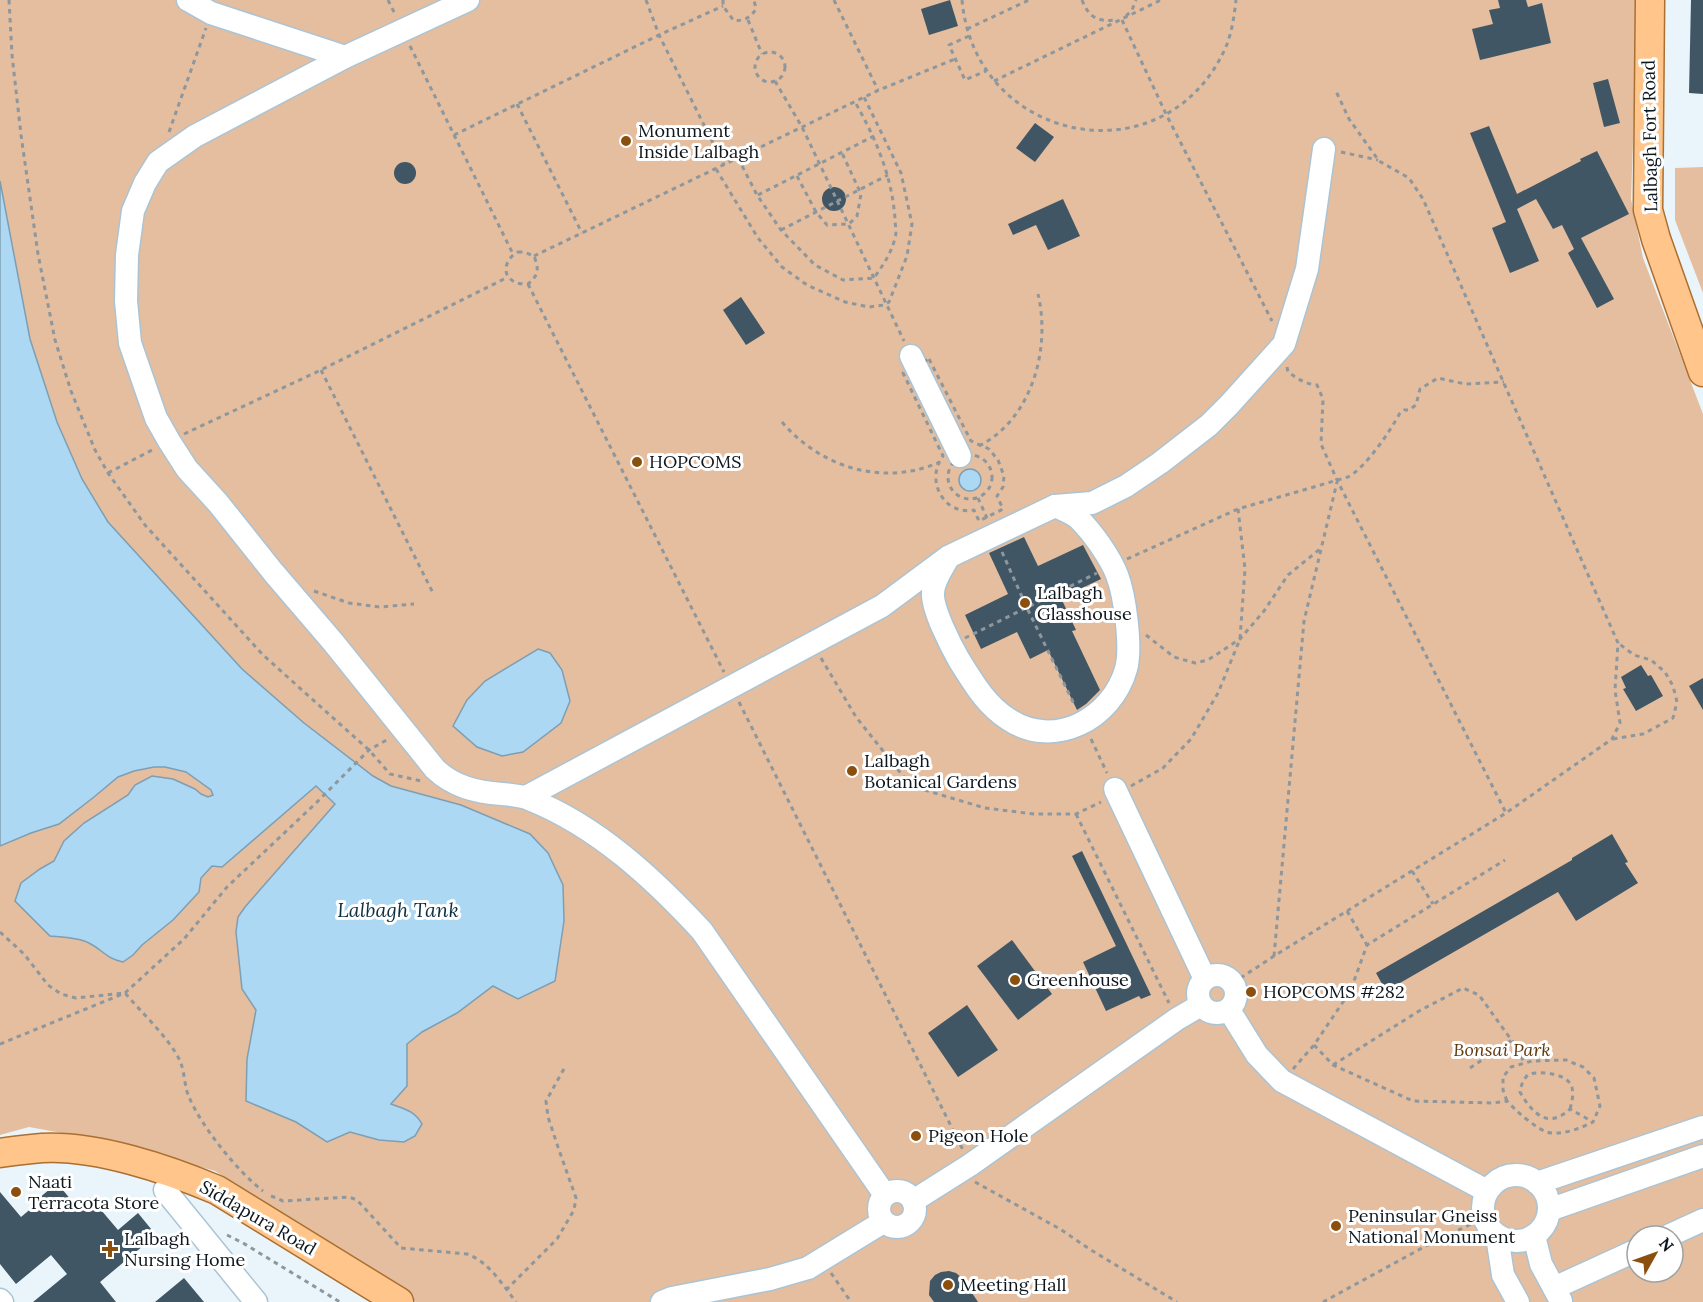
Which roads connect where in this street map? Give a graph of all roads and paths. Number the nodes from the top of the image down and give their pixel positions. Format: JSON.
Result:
{"nodes":[{"id":1,"x":9,"y":0,"type":"edge"},
{"id":2,"x":188,"y":0,"type":"edge"},
{"id":3,"x":388,"y":0,"type":"edge"},
{"id":4,"x":468,"y":0,"type":"edge"},
{"id":5,"x":646,"y":0,"type":"edge"},
{"id":6,"x":723,"y":0,"type":"edge"},
{"id":7,"x":754,"y":0,"type":"edge"},
{"id":8,"x":834,"y":0,"type":"edge"},
{"id":9,"x":962,"y":0,"type":"edge"},
{"id":10,"x":1029,"y":0,"type":"edge"},
{"id":11,"x":1082,"y":0,"type":"edge"},
{"id":12,"x":1136,"y":0,"type":"edge"},
{"id":13,"x":1161,"y":0,"type":"edge"},
{"id":14,"x":1236,"y":0,"type":"edge"},
{"id":15,"x":1650,"y":0,"type":"edge"},
{"id":16,"x":1665,"y":0,"type":"edge"},
{"id":17,"x":723,"y":6,"type":"junction"},
{"id":18,"x":211,"y":13,"type":"junction"},
{"id":19,"x":748,"y":19,"type":"junction"},
{"id":20,"x":1122,"y":20,"type":"junction"},
{"id":21,"x":967,"y":29,"type":"junction"},
{"id":22,"x":403,"y":31,"type":"junction"},
{"id":23,"x":659,"y":35,"type":"junction"},
{"id":24,"x":969,"y":36,"type":"junction"},
{"id":25,"x":762,"y":54,"type":"junction"},
{"id":26,"x":345,"y":57,"type":"junction"},
{"id":27,"x":955,"y":59,"type":"junction"},
{"id":28,"x":986,"y":70,"type":"junction"},
{"id":29,"x":775,"y":81,"type":"junction"},
{"id":30,"x":994,"y":81,"type":"junction"},
{"id":31,"x":1335,"y":89,"type":"dead end"},
{"id":32,"x":879,"y":90,"type":"junction"},
{"id":33,"x":864,"y":97,"type":"junction"},
{"id":34,"x":855,"y":102,"type":"junction"},
{"id":35,"x":517,"y":104,"type":"junction"},
{"id":36,"x":1166,"y":114,"type":"junction"},
{"id":37,"x":802,"y":127,"type":"junction"},
{"id":38,"x":454,"y":135,"type":"junction"},
{"id":39,"x":874,"y":136,"type":"junction"},
{"id":40,"x":1324,"y":149,"type":"joint"},
{"id":41,"x":842,"y":153,"type":"junction"},
{"id":42,"x":738,"y":158,"type":"junction"},
{"id":43,"x":1379,"y":161,"type":"junction"},
{"id":44,"x":158,"y":162,"type":"junction"},
{"id":45,"x":724,"y":165,"type":"junction"},
{"id":46,"x":820,"y":165,"type":"junction"},
{"id":47,"x":716,"y":168,"type":"junction"},
{"id":48,"x":888,"y":175,"type":"junction"},
{"id":49,"x":797,"y":176,"type":"junction"},
{"id":50,"x":859,"y":190,"type":"junction"},
{"id":51,"x":757,"y":195,"type":"junction"},
{"id":52,"x":837,"y":201,"type":"junction"},
{"id":53,"x":816,"y":212,"type":"junction"},
{"id":54,"x":849,"y":224,"type":"junction"},
{"id":55,"x":781,"y":230,"type":"junction"},
{"id":56,"x":582,"y":233,"type":"junction"},
{"id":57,"x":513,"y":254,"type":"junction"},
{"id":58,"x":534,"y":256,"type":"junction"},
{"id":59,"x":508,"y":277,"type":"junction"},
{"id":60,"x":874,"y":278,"type":"junction"},
{"id":61,"x":528,"y":284,"type":"junction"},
{"id":62,"x":1038,"y":294,"type":"dead end"},
{"id":63,"x":886,"y":304,"type":"junction"},
{"id":64,"x":1703,"y":323,"type":"edge"},
{"id":65,"x":1284,"y":344,"type":"junction"},
{"id":66,"x":911,"y":356,"type":"joint"},
{"id":67,"x":321,"y":370,"type":"junction"},
{"id":68,"x":1703,"y":372,"type":"edge"},
{"id":69,"x":1504,"y":382,"type":"junction"},
{"id":70,"x":782,"y":422,"type":"dead end"},
{"id":71,"x":169,"y":441,"type":"junction"},
{"id":72,"x":960,"y":455,"type":"junction"},
{"id":73,"x":108,"y":473,"type":"junction"},
{"id":74,"x":1337,"y":480,"type":"junction"},
{"id":75,"x":978,"y":498,"type":"junction"},
{"id":76,"x":1055,"y":506,"type":"junction"},
{"id":77,"x":995,"y":535,"type":"junction"},
{"id":78,"x":1321,"y":548,"type":"junction"},
{"id":79,"x":948,"y":557,"type":"junction"},
{"id":80,"x":1112,"y":565,"type":"junction"},
{"id":81,"x":310,"y":590,"type":"dead end"},
{"id":82,"x":434,"y":595,"type":"dead end"},
{"id":83,"x":414,"y":604,"type":"dead end"},
{"id":84,"x":1027,"y":608,"type":"junction"},
{"id":85,"x":1125,"y":615,"type":"junction"},
{"id":86,"x":1618,"y":643,"type":"junction"},
{"id":87,"x":950,"y":645,"type":"junction"},
{"id":88,"x":731,"y":687,"type":"junction"},
{"id":89,"x":1084,"y":724,"type":"junction"},
{"id":90,"x":1612,"y":739,"type":"junction"},
{"id":91,"x":369,"y":750,"type":"junction"},
{"id":92,"x":431,"y":783,"type":"dead end"},
{"id":93,"x":1115,"y":789,"type":"joint"},
{"id":94,"x":526,"y":797,"type":"junction"},
{"id":95,"x":1506,"y":813,"type":"junction"},
{"id":96,"x":1076,"y":814,"type":"dead end"},
{"id":97,"x":1504,"y":860,"type":"dead end"},
{"id":98,"x":1412,"y":871,"type":"junction"},
{"id":99,"x":1433,"y":904,"type":"junction"},
{"id":100,"x":1347,"y":911,"type":"junction"},
{"id":101,"x":0,"y":932,"type":"edge"},
{"id":102,"x":1367,"y":945,"type":"junction"},
{"id":103,"x":1274,"y":956,"type":"junction"},
{"id":104,"x":1205,"y":979,"type":"junction"},
{"id":105,"x":1233,"y":983,"type":"junction"},
{"id":106,"x":124,"y":993,"type":"junction"},
{"id":107,"x":1202,"y":1005,"type":"junction"},
{"id":108,"x":1229,"y":1010,"type":"junction"},
{"id":109,"x":1177,"y":1019,"type":"junction"},
{"id":110,"x":1512,"y":1040,"type":"junction"},
{"id":111,"x":0,"y":1044,"type":"edge"},
{"id":112,"x":1314,"y":1045,"type":"junction"},
{"id":113,"x":1525,"y":1063,"type":"junction"},
{"id":114,"x":1333,"y":1065,"type":"junction"},
{"id":115,"x":565,"y":1067,"type":"dead end"},
{"id":116,"x":1470,"y":1068,"type":"dead end"},
{"id":117,"x":1282,"y":1081,"type":"junction"},
{"id":118,"x":1507,"y":1101,"type":"junction"},
{"id":119,"x":1570,"y":1109,"type":"junction"},
{"id":120,"x":1593,"y":1122,"type":"junction"},
{"id":121,"x":1703,"y":1127,"type":"edge"},
{"id":122,"x":0,"y":1153,"type":"edge"},
{"id":123,"x":1703,"y":1156,"type":"edge"},
{"id":124,"x":964,"y":1169,"type":"junction"},
{"id":125,"x":0,"y":1172,"type":"edge"},
{"id":126,"x":1537,"y":1183,"type":"junction"},
{"id":127,"x":165,"y":1190,"type":"junction"},
{"id":128,"x":1487,"y":1191,"type":"junction"},
{"id":129,"x":885,"y":1195,"type":"junction"},
{"id":130,"x":913,"y":1201,"type":"junction"},
{"id":131,"x":1549,"y":1210,"type":"junction"},
{"id":132,"x":1703,"y":1220,"type":"edge"},
{"id":133,"x":883,"y":1222,"type":"junction"},
{"id":134,"x":1490,"y":1227,"type":"junction"},
{"id":135,"x":1685,"y":1228,"type":"edge"},
{"id":136,"x":224,"y":1234,"type":"dead end"},
{"id":137,"x":1534,"y":1236,"type":"junction"},
{"id":138,"x":1625,"y":1257,"type":"edge"},
{"id":139,"x":821,"y":1260,"type":"junction"},
{"id":140,"x":506,"y":1290,"type":"junction"},
{"id":141,"x":1557,"y":1295,"type":"edge"},
{"id":142,"x":256,"y":1302,"type":"edge"},
{"id":143,"x":340,"y":1302,"type":"edge"},
{"id":144,"x":369,"y":1302,"type":"edge"},
{"id":145,"x":399,"y":1302,"type":"edge"},
{"id":146,"x":516,"y":1302,"type":"edge"},
{"id":147,"x":662,"y":1302,"type":"edge"},
{"id":148,"x":851,"y":1302,"type":"edge"},
{"id":149,"x":1177,"y":1302,"type":"edge"},
{"id":150,"x":1323,"y":1302,"type":"edge"},
{"id":151,"x":1518,"y":1302,"type":"edge"}],
"edges":[{"from":1,"to":73,"type":"path"},
{"from":2,"to":18,"type":"street"},
{"from":3,"to":22,"type":"path"},
{"from":4,"to":22,"type":"street"},
{"from":5,"to":23,"type":"path"},
{"from":6,"to":17,"type":"path"},
{"from":7,"to":19,"type":"path"},
{"from":8,"to":32,"type":"path"},
{"from":9,"to":21,"type":"path"},
{"from":10,"to":21,"type":"path"},
{"from":11,"to":20,"type":"path"},
{"from":12,"to":20,"type":"path"},
{"from":13,"to":20,"type":"path"},
{"from":14,"to":36,"type":"path"},
{"from":15,"to":68,"type":"main road","name":"Lalbagh Fort Road"},
{"from":16,"to":64,"type":"main road","name":"Lalbagh Fort Road"},
{"from":17,"to":19,"type":"path"},
{"from":17,"to":23,"type":"path"},
{"from":18,"to":26,"type":"street"},
{"from":18,"to":44,"type":"path"},
{"from":19,"to":25,"type":"path"},
{"from":20,"to":30,"type":"path"},
{"from":20,"to":36,"type":"path"},
{"from":21,"to":24,"type":"path"},
{"from":22,"to":26,"type":"street"},
{"from":22,"to":38,"type":"path"},
{"from":23,"to":35,"type":"path"},
{"from":23,"to":45,"type":"path"},
{"from":24,"to":27,"type":"path"},
{"from":24,"to":28,"type":"path"},
{"from":25,"to":29,"type":"path"},
{"from":25,"to":29,"type":"path"},
{"from":26,"to":44,"type":"street"},
{"from":27,"to":28,"type":"path"},
{"from":27,"to":32,"type":"path"},
{"from":28,"to":30,"type":"path"},
{"from":29,"to":37,"type":"path"},
{"from":30,"to":36,"type":"path"},
{"from":31,"to":43,"type":"path"},
{"from":32,"to":33,"type":"path"},
{"from":33,"to":34,"type":"path"},
{"from":33,"to":63,"type":"path"},
{"from":34,"to":37,"type":"path"},
{"from":34,"to":39,"type":"path"},
{"from":35,"to":38,"type":"path"},
{"from":35,"to":56,"type":"path"},
{"from":36,"to":65,"type":"path"},
{"from":37,"to":42,"type":"path"},
{"from":37,"to":46,"type":"path"},
{"from":38,"to":57,"type":"path"},
{"from":39,"to":41,"type":"path"},
{"from":39,"to":48,"type":"path"},
{"from":40,"to":43,"type":"path"},
{"from":40,"to":65,"type":"street"},
{"from":41,"to":46,"type":"path"},
{"from":41,"to":50,"type":"path"},
{"from":42,"to":45,"type":"path"},
{"from":42,"to":51,"type":"path"},
{"from":43,"to":69,"type":"path"},
{"from":44,"to":71,"type":"street"},
{"from":45,"to":47,"type":"path"},
{"from":46,"to":49,"type":"path"},
{"from":46,"to":52,"type":"path"},
{"from":47,"to":56,"type":"path"},
{"from":47,"to":63,"type":"path"},
{"from":48,"to":50,"type":"path"},
{"from":48,"to":60,"type":"path"},
{"from":49,"to":51,"type":"path"},
{"from":49,"to":53,"type":"path"},
{"from":50,"to":52,"type":"path"},
{"from":50,"to":54,"type":"path"},
{"from":51,"to":55,"type":"path"},
{"from":52,"to":53,"type":"path"},
{"from":52,"to":54,"type":"path"},
{"from":53,"to":54,"type":"path"},
{"from":53,"to":55,"type":"path"},
{"from":54,"to":60,"type":"path"},
{"from":55,"to":60,"type":"path"},
{"from":56,"to":58,"type":"path"},
{"from":57,"to":58,"type":"path"},
{"from":57,"to":59,"type":"path"},
{"from":58,"to":61,"type":"path"},
{"from":59,"to":61,"type":"path"},
{"from":59,"to":67,"type":"path"},
{"from":60,"to":63,"type":"path"},
{"from":61,"to":88,"type":"path"},
{"from":62,"to":72,"type":"path"},
{"from":63,"to":66,"type":"path"},
{"from":65,"to":74,"type":"path"},
{"from":65,"to":76,"type":"street"},
{"from":66,"to":72,"type":"street"},
{"from":67,"to":71,"type":"path"},
{"from":67,"to":82,"type":"path"},
{"from":69,"to":74,"type":"path"},
{"from":69,"to":86,"type":"path"},
{"from":70,"to":72,"type":"path"},
{"from":71,"to":73,"type":"path"},
{"from":71,"to":94,"type":"street"},
{"from":72,"to":75,"type":"path"},
{"from":72,"to":75,"type":"path"},
{"from":73,"to":91,"type":"path"},
{"from":74,"to":78,"type":"path"},
{"from":74,"to":80,"type":"path"},
{"from":74,"to":95,"type":"path"},
{"from":75,"to":77,"type":"path"},
{"from":76,"to":77,"type":"street"},
{"from":76,"to":80,"type":"street"},
{"from":77,"to":79,"type":"street"},
{"from":77,"to":84,"type":"path"},
{"from":78,"to":85,"type":"path"},
{"from":78,"to":103,"type":"path"},
{"from":79,"to":87,"type":"street"},
{"from":79,"to":88,"type":"street"},
{"from":80,"to":84,"type":"path"},
{"from":80,"to":85,"type":"street"},
{"from":81,"to":83,"type":"path"},
{"from":84,"to":87,"type":"path"},
{"from":84,"to":89,"type":"path"},
{"from":85,"to":89,"type":"street"},
{"from":86,"to":90,"type":"path"},
{"from":86,"to":90,"type":"path"},
{"from":87,"to":89,"type":"street"},
{"from":88,"to":94,"type":"street"},
{"from":88,"to":124,"type":"path"},
{"from":89,"to":93,"type":"path"},
{"from":90,"to":95,"type":"path"},
{"from":91,"to":92,"type":"path"},
{"from":91,"to":106,"type":"path"},
{"from":93,"to":104,"type":"street"},
{"from":94,"to":129,"type":"street"},
{"from":95,"to":98,"type":"path"},
{"from":96,"to":109,"type":"path"},
{"from":97,"to":99,"type":"path"},
{"from":98,"to":99,"type":"path"},
{"from":98,"to":100,"type":"path"},
{"from":99,"to":102,"type":"path"},
{"from":100,"to":102,"type":"path"},
{"from":100,"to":103,"type":"path"},
{"from":101,"to":106,"type":"path"},
{"from":102,"to":112,"type":"path"},
{"from":103,"to":105,"type":"path"},
{"from":104,"to":105,"type":"street"},
{"from":104,"to":107,"type":"street"},
{"from":105,"to":108,"type":"street"},
{"from":106,"to":111,"type":"path"},
{"from":106,"to":140,"type":"path"},
{"from":107,"to":108,"type":"street"},
{"from":107,"to":109,"type":"street"},
{"from":108,"to":117,"type":"street"},
{"from":109,"to":124,"type":"street"},
{"from":110,"to":113,"type":"path"},
{"from":110,"to":114,"type":"path"},
{"from":110,"to":116,"type":"path"},
{"from":112,"to":114,"type":"path"},
{"from":112,"to":117,"type":"path"},
{"from":113,"to":118,"type":"path"},
{"from":113,"to":120,"type":"path"},
{"from":114,"to":118,"type":"path"},
{"from":115,"to":140,"type":"path"},
{"from":117,"to":128,"type":"street"},
{"from":118,"to":120,"type":"path"},
{"from":119,"to":119,"type":"path"},
{"from":119,"to":120,"type":"path"},
{"from":121,"to":126,"type":"street"},
{"from":122,"to":145,"type":"main road","name":"Siddapura Road"},
{"from":123,"to":131,"type":"street"},
{"from":124,"to":130,"type":"street"},
{"from":124,"to":149,"type":"path"},
{"from":125,"to":127,"type":"main road","name":"Siddapura Road"},
{"from":126,"to":128,"type":"street"},
{"from":126,"to":131,"type":"street"},
{"from":127,"to":142,"type":"street"},
{"from":127,"to":144,"type":"main road","name":"Siddapura Road"},
{"from":128,"to":134,"type":"street"},
{"from":129,"to":130,"type":"street"},
{"from":129,"to":133,"type":"street"},
{"from":130,"to":133,"type":"street"},
{"from":131,"to":137,"type":"street"},
{"from":132,"to":135,"type":"street"},
{"from":133,"to":139,"type":"street"},
{"from":134,"to":137,"type":"street"},
{"from":134,"to":150,"type":"path"},
{"from":134,"to":151,"type":"street"},
{"from":136,"to":143,"type":"path"},
{"from":137,"to":141,"type":"street"},
{"from":138,"to":141,"type":"street"},
{"from":139,"to":147,"type":"street"},
{"from":139,"to":148,"type":"path"},
{"from":140,"to":146,"type":"path"}]}
